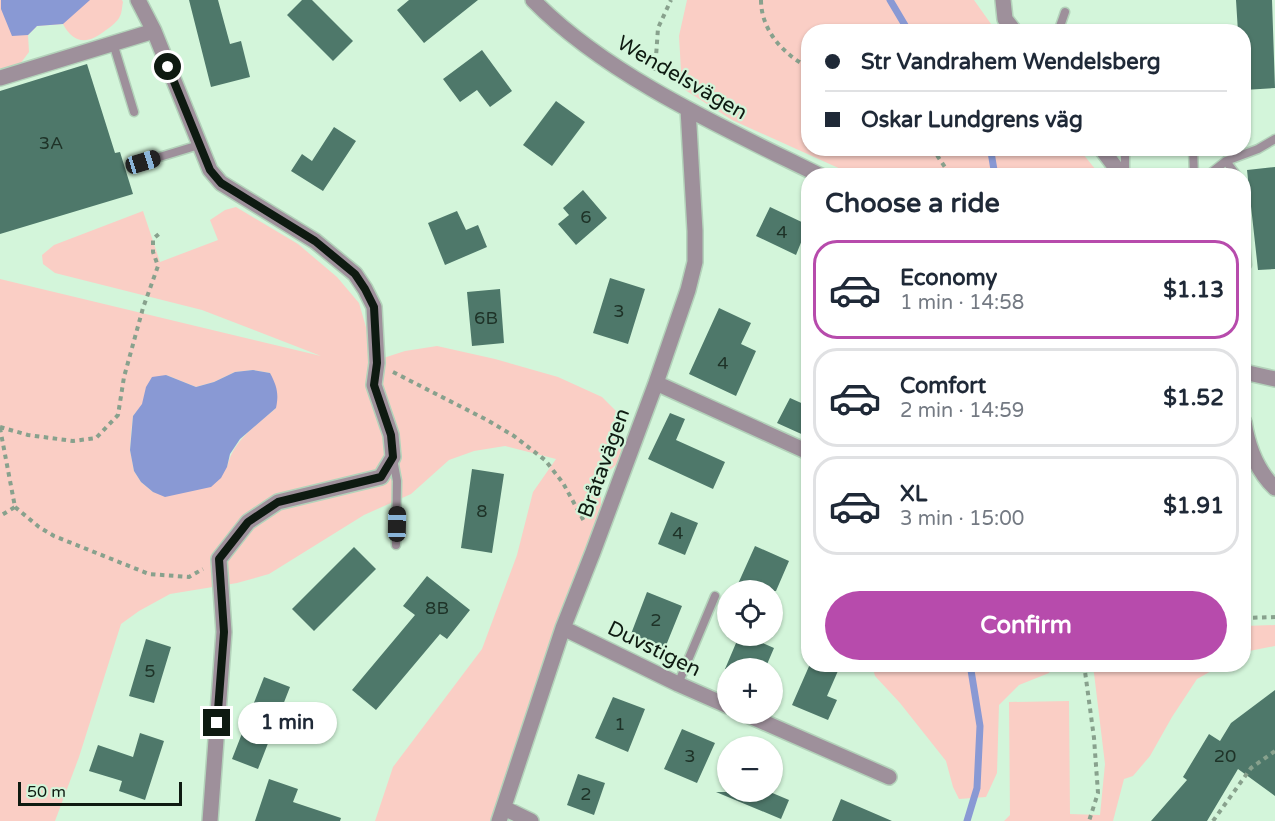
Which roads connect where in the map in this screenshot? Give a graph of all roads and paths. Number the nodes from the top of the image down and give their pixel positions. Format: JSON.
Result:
{"nodes":[{"id":1,"x":138,"y":0,"type":"edge"},
{"id":2,"x":533,"y":0,"type":"edge"},
{"id":3,"x":671,"y":0,"type":"edge"},
{"id":4,"x":761,"y":0,"type":"edge"},
{"id":5,"x":1003,"y":0,"type":"edge"},
{"id":6,"x":1065,"y":12,"type":"dead end"},
{"id":7,"x":1009,"y":24,"type":"edge"},
{"id":8,"x":1061,"y":24,"type":"edge"},
{"id":9,"x":154,"y":31,"type":"junction"},
{"id":10,"x":113,"y":43,"type":"junction"},
{"id":11,"x":801,"y":61,"type":"edge"},
{"id":12,"x":0,"y":78,"type":"edge"},
{"id":13,"x":646,"y":84,"type":"junction"},
{"id":14,"x":688,"y":109,"type":"junction"},
{"id":15,"x":134,"y":112,"type":"dead end"},
{"id":16,"x":1275,"y":139,"type":"edge"},
{"id":17,"x":199,"y":145,"type":"junction"},
{"id":18,"x":1251,"y":152,"type":"edge"},
{"id":19,"x":1108,"y":156,"type":"edge"},
{"id":20,"x":1239,"y":156,"type":"edge"},
{"id":21,"x":1226,"y":161,"type":"junction"},
{"id":22,"x":143,"y":162,"type":"dead end"},
{"id":23,"x":805,"y":168,"type":"edge"},
{"id":24,"x":1117,"y":168,"type":"edge"},
{"id":25,"x":1217,"y":168,"type":"edge"},
{"id":26,"x":1232,"y":168,"type":"edge"},
{"id":27,"x":159,"y":233,"type":"dead end"},
{"id":28,"x":377,"y":363,"type":"junction"},
{"id":29,"x":1251,"y":374,"type":"edge"},
{"id":30,"x":1275,"y":379,"type":"edge"},
{"id":31,"x":656,"y":383,"type":"junction"},
{"id":32,"x":0,"y":428,"type":"edge"},
{"id":33,"x":801,"y":449,"type":"edge"},
{"id":34,"x":1251,"y":454,"type":"edge"},
{"id":35,"x":393,"y":457,"type":"junction"},
{"id":36,"x":1275,"y":488,"type":"edge"},
{"id":37,"x":15,"y":507,"type":"junction"},
{"id":38,"x":0,"y":516,"type":"edge"},
{"id":39,"x":396,"y":545,"type":"dead end"},
{"id":40,"x":593,"y":552,"type":"junction"},
{"id":41,"x":219,"y":559,"type":"junction"},
{"id":42,"x":715,"y":596,"type":"dead end"},
{"id":43,"x":1275,"y":617,"type":"edge"},
{"id":44,"x":1251,"y":618,"type":"edge"},
{"id":45,"x":562,"y":628,"type":"junction"},
{"id":46,"x":1085,"y":672,"type":"edge"},
{"id":47,"x":678,"y":684,"type":"junction"},
{"id":48,"x":717,"y":701,"type":"edge"},
{"id":49,"x":768,"y":724,"type":"edge"},
{"id":50,"x":1275,"y":751,"type":"edge"},
{"id":51,"x":889,"y":777,"type":"dead end"},
{"id":52,"x":501,"y":815,"type":"edge"},
{"id":53,"x":210,"y":821,"type":"edge"},
{"id":54,"x":531,"y":821,"type":"edge"},
{"id":55,"x":1089,"y":821,"type":"edge"},
{"id":56,"x":1213,"y":821,"type":"edge"}],
"edges":[{"from":1,"to":9,"type":"street"},
{"from":2,"to":13,"type":"street","name":"Wendelsvägen"},
{"from":3,"to":13,"type":"path"},
{"from":4,"to":11,"type":"path"},
{"from":5,"to":7,"type":"street"},
{"from":6,"to":8,"type":"lane"},
{"from":9,"to":10,"type":"street"},
{"from":9,"to":17,"type":"street"},
{"from":10,"to":12,"type":"street"},
{"from":10,"to":15,"type":"lane"},
{"from":13,"to":14,"type":"street","name":"Wendelsvägen"},
{"from":14,"to":23,"type":"street","name":"Wendelsvägen"},
{"from":14,"to":31,"type":"street","name":"Bråtavägen"},
{"from":16,"to":18,"type":"lane"},
{"from":17,"to":22,"type":"lane"},
{"from":17,"to":28,"type":"street"},
{"from":19,"to":24,"type":"street"},
{"from":20,"to":21,"type":"lane"},
{"from":21,"to":25,"type":"lane"},
{"from":21,"to":26,"type":"lane"},
{"from":27,"to":32,"type":"path"},
{"from":28,"to":35,"type":"street"},
{"from":28,"to":40,"type":"path"},
{"from":29,"to":30,"type":"street"},
{"from":31,"to":33,"type":"street"},
{"from":31,"to":40,"type":"street","name":"Bråtavägen"},
{"from":32,"to":37,"type":"path"},
{"from":34,"to":36,"type":"street"},
{"from":35,"to":39,"type":"lane"},
{"from":35,"to":41,"type":"street"},
{"from":37,"to":38,"type":"path"},
{"from":37,"to":41,"type":"path"},
{"from":40,"to":45,"type":"street","name":"Bråtavägen"},
{"from":41,"to":53,"type":"street"},
{"from":42,"to":47,"type":"lane"},
{"from":43,"to":44,"type":"path"},
{"from":45,"to":47,"type":"street","name":"Duvstigen"},
{"from":45,"to":52,"type":"street","name":"Bråtavägen"},
{"from":46,"to":55,"type":"path"},
{"from":47,"to":48,"type":"street","name":"Duvstigen"},
{"from":49,"to":51,"type":"street"},
{"from":50,"to":56,"type":"path"},
{"from":52,"to":54,"type":"street"}]}
